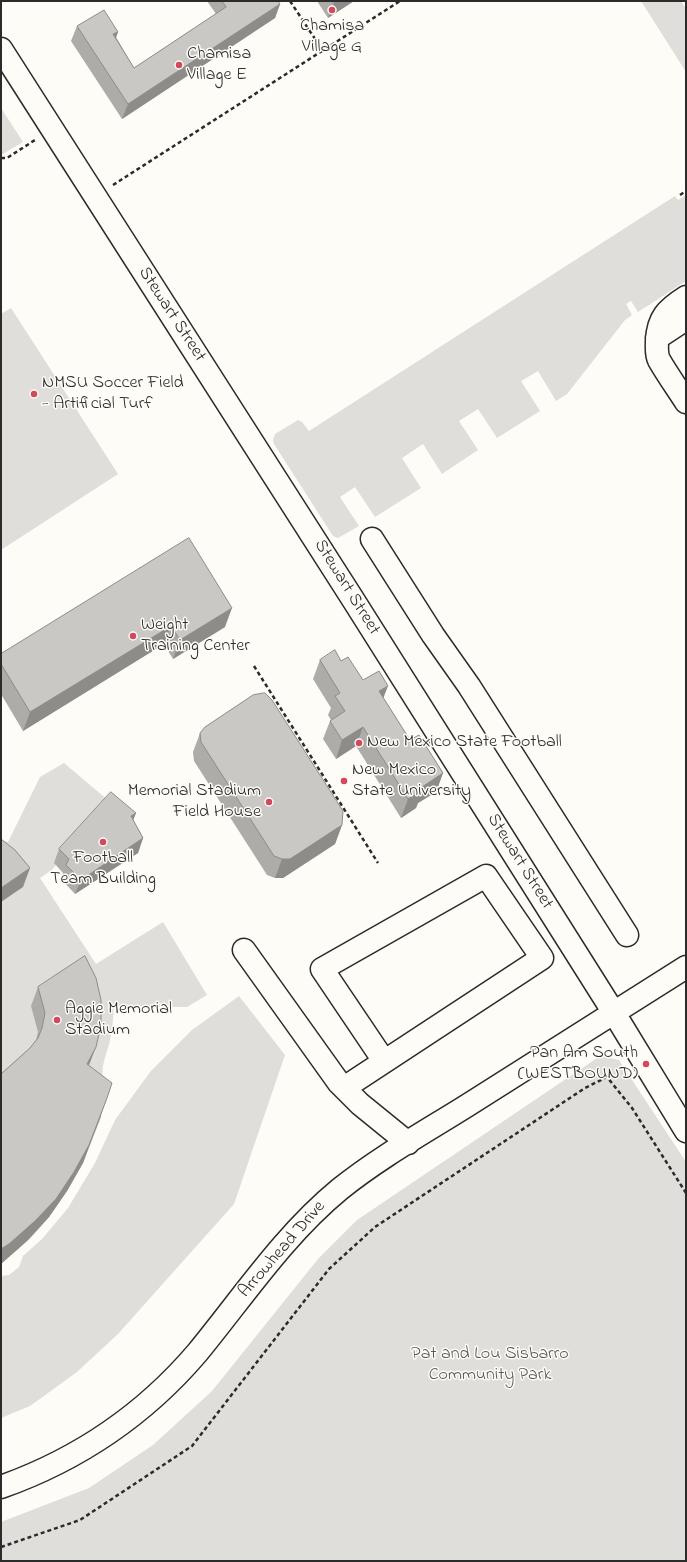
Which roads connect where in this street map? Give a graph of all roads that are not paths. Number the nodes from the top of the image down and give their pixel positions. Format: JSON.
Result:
{"nodes":[{"id":1,"x":1,"y":49,"type":"edge"},
{"id":2,"x":686,"y":297,"type":"edge"},
{"id":3,"x":686,"y":319,"type":"edge"},
{"id":4,"x":657,"y":338,"type":"junction"},
{"id":5,"x":686,"y":402,"type":"edge"},
{"id":6,"x":372,"y":538,"type":"dead end"},
{"id":7,"x":627,"y":935,"type":"dead end"},
{"id":8,"x":244,"y":950,"type":"dead end"},
{"id":9,"x":686,"y":967,"type":"edge"},
{"id":10,"x":614,"y":1013,"type":"junction"},
{"id":11,"x":384,"y":1062,"type":"junction"},
{"id":12,"x":344,"y":1088,"type":"junction"},
{"id":13,"x":686,"y":1131,"type":"edge"},
{"id":14,"x":408,"y":1143,"type":"junction"},
{"id":15,"x":1,"y":1487,"type":"edge"}],
"edges":[{"from":1,"to":10,"type":"street","name":"Stewart Street"},
{"from":2,"to":4,"type":"street"},
{"from":3,"to":4,"type":"street"},
{"from":4,"to":5,"type":"street"},
{"from":6,"to":7,"type":"street"},
{"from":8,"to":12,"type":"street"},
{"from":9,"to":10,"type":"street","name":"Arrowhead Drive"},
{"from":10,"to":13,"type":"street","name":"Stewart Street"},
{"from":10,"to":14,"type":"street","name":"Arrowhead Drive"},
{"from":11,"to":11,"type":"street"},
{"from":11,"to":12,"type":"street"},
{"from":12,"to":14,"type":"street"},
{"from":14,"to":15,"type":"street","name":"Arrowhead Drive"}]}
